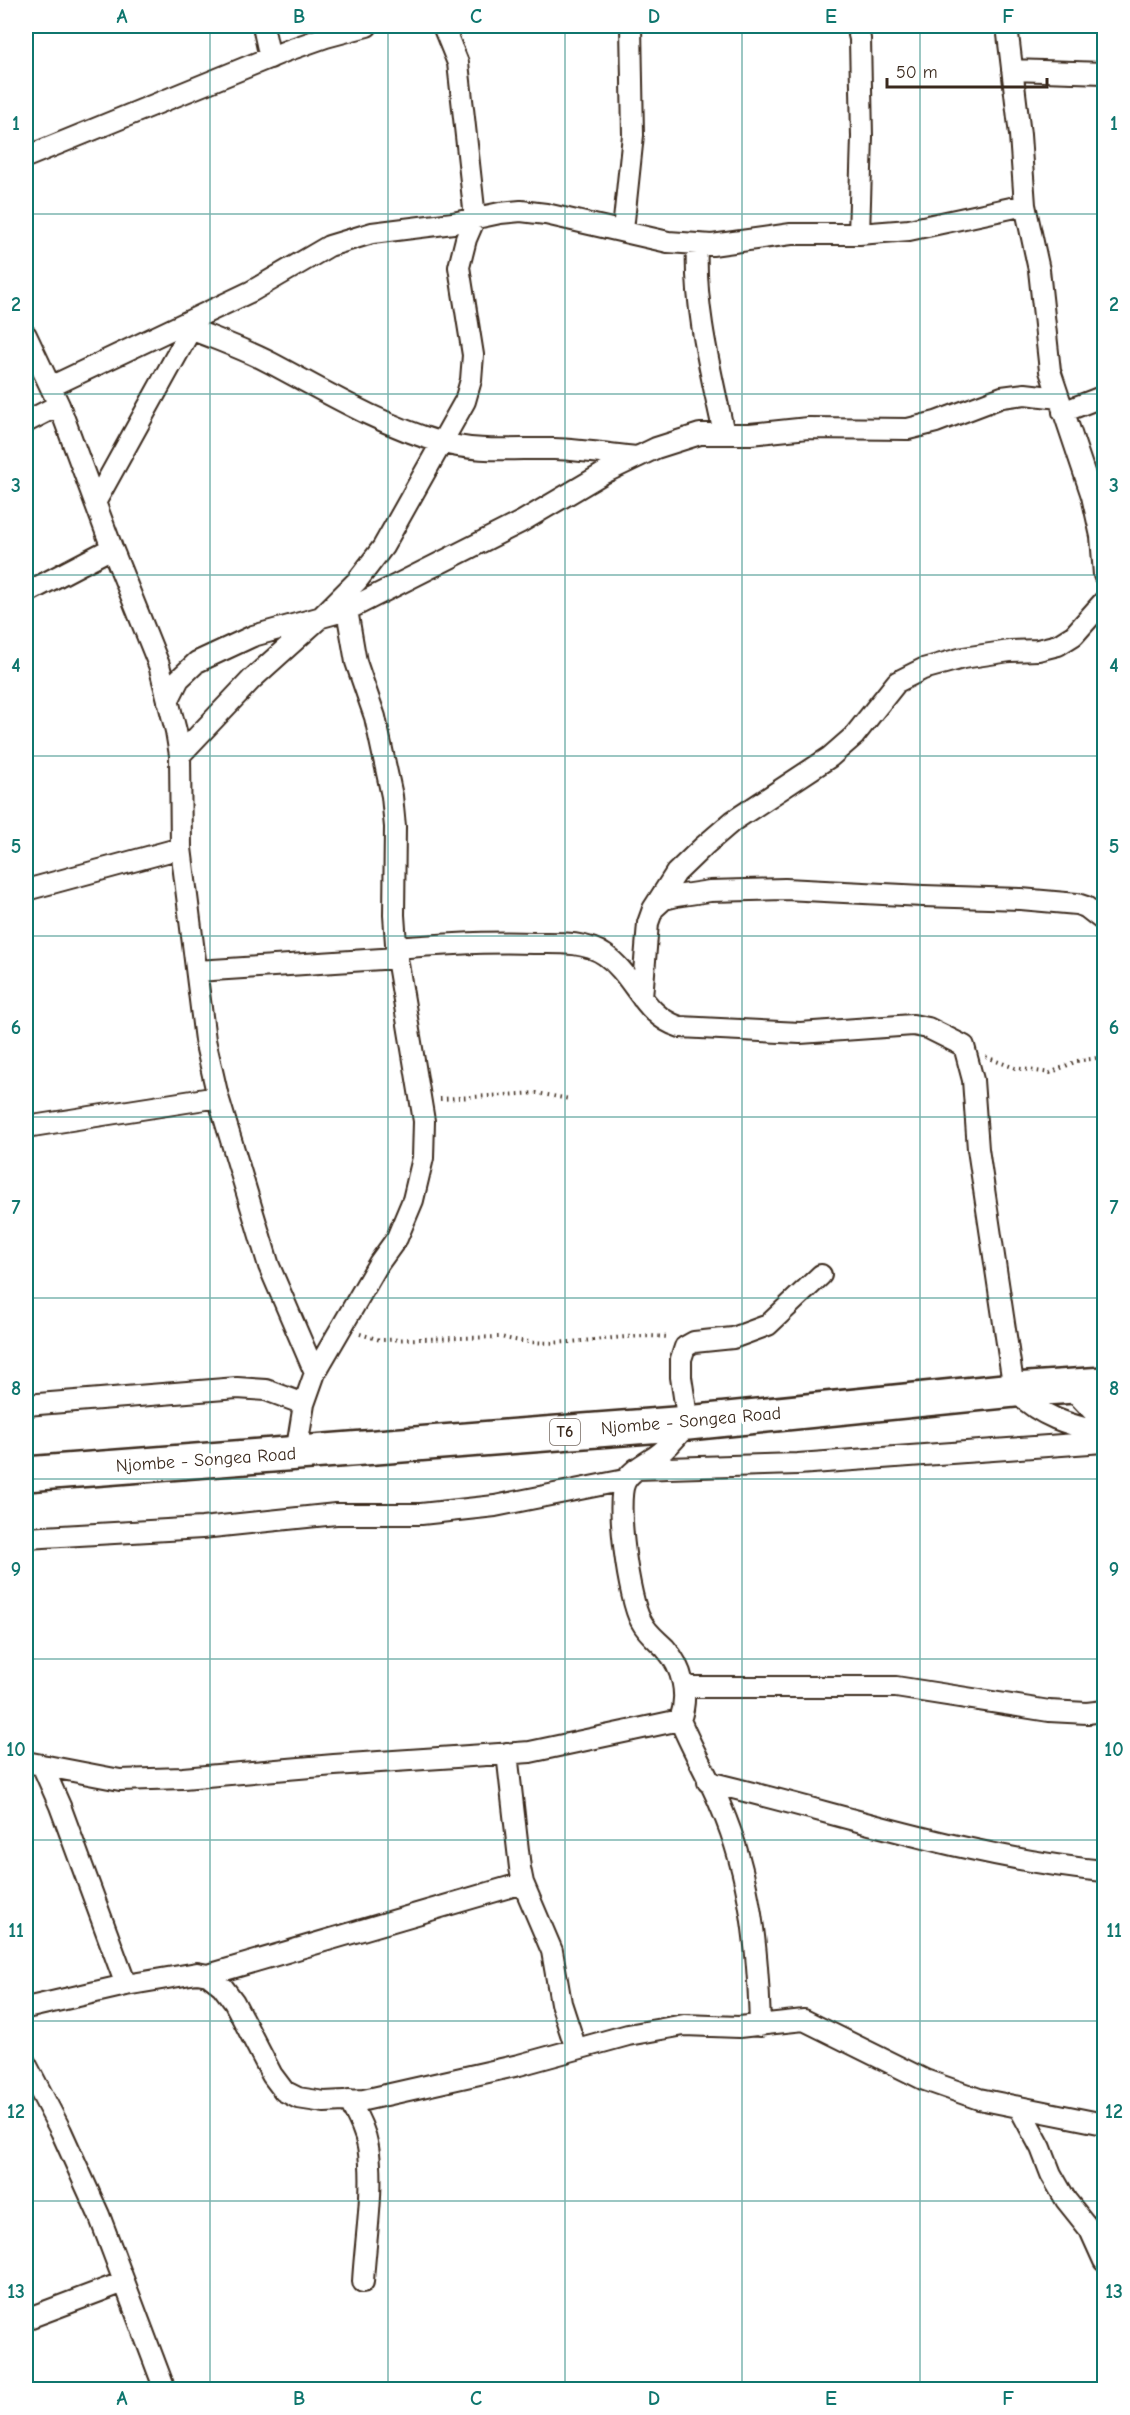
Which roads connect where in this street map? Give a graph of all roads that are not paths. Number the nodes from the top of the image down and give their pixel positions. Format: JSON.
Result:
{"nodes":[{"id":1,"x":263,"y":26,"type":"edge"},
{"id":2,"x":367,"y":26,"type":"edge"},
{"id":3,"x":443,"y":26,"type":"edge"},
{"id":4,"x":631,"y":26,"type":"edge"},
{"id":5,"x":857,"y":26,"type":"edge"},
{"id":6,"x":1007,"y":26,"type":"edge"},
{"id":7,"x":270,"y":58,"type":"junction"},
{"id":8,"x":1012,"y":69,"type":"junction"},
{"id":9,"x":1104,"y":73,"type":"edge"},
{"id":10,"x":26,"y":157,"type":"edge"},
{"id":11,"x":1025,"y":205,"type":"junction"},
{"id":12,"x":475,"y":218,"type":"junction"},
{"id":13,"x":623,"y":230,"type":"junction"},
{"id":14,"x":860,"y":234,"type":"junction"},
{"id":15,"x":697,"y":245,"type":"junction"},
{"id":16,"x":186,"y":328,"type":"junction"},
{"id":17,"x":26,"y":335,"type":"edge"},
{"id":18,"x":52,"y":386,"type":"junction"},
{"id":19,"x":1104,"y":396,"type":"edge"},
{"id":20,"x":59,"y":405,"type":"junction"},
{"id":21,"x":1061,"y":405,"type":"junction"},
{"id":22,"x":26,"y":422,"type":"edge"},
{"id":23,"x":724,"y":434,"type":"junction"},
{"id":24,"x":442,"y":443,"type":"junction"},
{"id":25,"x":636,"y":458,"type":"junction"},
{"id":26,"x":96,"y":501,"type":"junction"},
{"id":27,"x":112,"y":548,"type":"junction"},
{"id":28,"x":1104,"y":575,"type":"edge"},
{"id":29,"x":26,"y":593,"type":"edge"},
{"id":30,"x":1104,"y":601,"type":"edge"},
{"id":31,"x":347,"y":610,"type":"junction"},
{"id":32,"x":322,"y":616,"type":"junction"},
{"id":33,"x":168,"y":701,"type":"junction"},
{"id":34,"x":180,"y":755,"type":"junction"},
{"id":35,"x":181,"y":848,"type":"junction"},
{"id":36,"x":26,"y":890,"type":"edge"},
{"id":37,"x":653,"y":909,"type":"junction"},
{"id":38,"x":1104,"y":921,"type":"edge"},
{"id":39,"x":396,"y":953,"type":"junction"},
{"id":40,"x":197,"y":971,"type":"junction"},
{"id":41,"x":642,"y":998,"type":"junction"},
{"id":42,"x":218,"y":1097,"type":"junction"},
{"id":43,"x":26,"y":1127,"type":"edge"},
{"id":44,"x":821,"y":1275,"type":"dead end"},
{"id":45,"x":315,"y":1373,"type":"junction"},
{"id":46,"x":1104,"y":1384,"type":"edge"},
{"id":47,"x":1070,"y":1387,"type":"junction"},
{"id":48,"x":1014,"y":1390,"type":"junction"},
{"id":49,"x":304,"y":1404,"type":"junction"},
{"id":50,"x":26,"y":1405,"type":"edge"},
{"id":51,"x":688,"y":1423,"type":"junction"},
{"id":52,"x":1104,"y":1423,"type":"edge"},
{"id":53,"x":1104,"y":1433,"type":"edge"},
{"id":54,"x":1104,"y":1442,"type":"edge"},
{"id":55,"x":296,"y":1454,"type":"junction"},
{"id":56,"x":26,"y":1474,"type":"edge"},
{"id":57,"x":630,"y":1475,"type":"junction"},
{"id":58,"x":26,"y":1538,"type":"edge"},
{"id":59,"x":684,"y":1687,"type":"junction"},
{"id":60,"x":1104,"y":1711,"type":"edge"},
{"id":61,"x":680,"y":1720,"type":"junction"},
{"id":62,"x":507,"y":1753,"type":"junction"},
{"id":63,"x":34,"y":1763,"type":"edge"},
{"id":64,"x":708,"y":1782,"type":"junction"},
{"id":65,"x":1104,"y":1871,"type":"edge"},
{"id":66,"x":523,"y":1883,"type":"junction"},
{"id":67,"x":207,"y":1975,"type":"junction"},
{"id":68,"x":126,"y":1985,"type":"junction"},
{"id":69,"x":26,"y":2008,"type":"edge"},
{"id":70,"x":760,"y":2026,"type":"junction"},
{"id":71,"x":576,"y":2049,"type":"junction"},
{"id":72,"x":26,"y":2064,"type":"edge"},
{"id":73,"x":349,"y":2100,"type":"junction"},
{"id":74,"x":1020,"y":2109,"type":"junction"},
{"id":75,"x":1104,"y":2124,"type":"edge"},
{"id":76,"x":1104,"y":2261,"type":"edge"},
{"id":77,"x":124,"y":2282,"type":"junction"},
{"id":78,"x":363,"y":2282,"type":"dead end"},
{"id":79,"x":26,"y":2319,"type":"edge"},
{"id":80,"x":165,"y":2390,"type":"edge"}],
"edges":[{"from":1,"to":7,"type":"street"},
{"from":2,"to":7,"type":"street"},
{"from":3,"to":12,"type":"street"},
{"from":4,"to":13,"type":"street"},
{"from":5,"to":14,"type":"street"},
{"from":6,"to":8,"type":"street"},
{"from":7,"to":10,"type":"street"},
{"from":8,"to":9,"type":"street"},
{"from":8,"to":11,"type":"street"},
{"from":11,"to":14,"type":"street"},
{"from":11,"to":21,"type":"street"},
{"from":12,"to":13,"type":"street"},
{"from":12,"to":16,"type":"street"},
{"from":12,"to":24,"type":"street"},
{"from":13,"to":15,"type":"street"},
{"from":14,"to":15,"type":"street"},
{"from":15,"to":23,"type":"street"},
{"from":16,"to":18,"type":"street"},
{"from":16,"to":24,"type":"street"},
{"from":16,"to":26,"type":"street"},
{"from":17,"to":18,"type":"street"},
{"from":18,"to":20,"type":"street"},
{"from":19,"to":21,"type":"street"},
{"from":20,"to":22,"type":"street"},
{"from":20,"to":26,"type":"street"},
{"from":21,"to":23,"type":"street"},
{"from":21,"to":28,"type":"street"},
{"from":23,"to":25,"type":"street"},
{"from":24,"to":25,"type":"street"},
{"from":24,"to":32,"type":"street"},
{"from":25,"to":31,"type":"street"},
{"from":26,"to":27,"type":"street"},
{"from":27,"to":29,"type":"street"},
{"from":27,"to":33,"type":"street"},
{"from":30,"to":37,"type":"street"},
{"from":31,"to":32,"type":"street"},
{"from":31,"to":39,"type":"street"},
{"from":32,"to":33,"type":"street"},
{"from":32,"to":34,"type":"street"},
{"from":33,"to":34,"type":"street"},
{"from":34,"to":35,"type":"street"},
{"from":35,"to":36,"type":"street"},
{"from":35,"to":40,"type":"street"},
{"from":37,"to":38,"type":"street"},
{"from":37,"to":41,"type":"street"},
{"from":39,"to":40,"type":"street"},
{"from":39,"to":41,"type":"street"},
{"from":39,"to":45,"type":"street"},
{"from":40,"to":42,"type":"street"},
{"from":41,"to":48,"type":"street"},
{"from":42,"to":43,"type":"street"},
{"from":42,"to":45,"type":"street"},
{"from":44,"to":51,"type":"street"},
{"from":45,"to":49,"type":"street"},
{"from":46,"to":47,"type":"highway","name":"Njombe - Songea Road","number":"T6"},
{"from":47,"to":48,"type":"highway","name":"Njombe - Songea Road","number":"T6"},
{"from":47,"to":52,"type":"street"},
{"from":48,"to":51,"type":"highway","name":"Njombe - Songea Road","number":"T6"},
{"from":48,"to":53,"type":"street"},
{"from":49,"to":50,"type":"street"},
{"from":49,"to":55,"type":"street"},
{"from":51,"to":55,"type":"highway","name":"Njombe - Songea Road","number":"T6"},
{"from":51,"to":57,"type":"street"},
{"from":54,"to":57,"type":"street"},
{"from":55,"to":56,"type":"highway","name":"Njombe - Songea Road","number":"T6"},
{"from":57,"to":58,"type":"street"},
{"from":57,"to":59,"type":"street"},
{"from":59,"to":60,"type":"street"},
{"from":59,"to":61,"type":"street"},
{"from":61,"to":62,"type":"street"},
{"from":61,"to":64,"type":"street"},
{"from":62,"to":63,"type":"street"},
{"from":62,"to":66,"type":"street"},
{"from":63,"to":68,"type":"street"},
{"from":64,"to":65,"type":"street"},
{"from":64,"to":70,"type":"street"},
{"from":66,"to":67,"type":"street"},
{"from":66,"to":71,"type":"street"},
{"from":67,"to":68,"type":"street"},
{"from":67,"to":73,"type":"street"},
{"from":68,"to":69,"type":"street"},
{"from":70,"to":71,"type":"street"},
{"from":70,"to":74,"type":"street"},
{"from":71,"to":73,"type":"street"},
{"from":72,"to":77,"type":"street"},
{"from":73,"to":78,"type":"street"},
{"from":74,"to":75,"type":"street"},
{"from":74,"to":76,"type":"street"},
{"from":77,"to":79,"type":"street"},
{"from":77,"to":80,"type":"street"}]}
